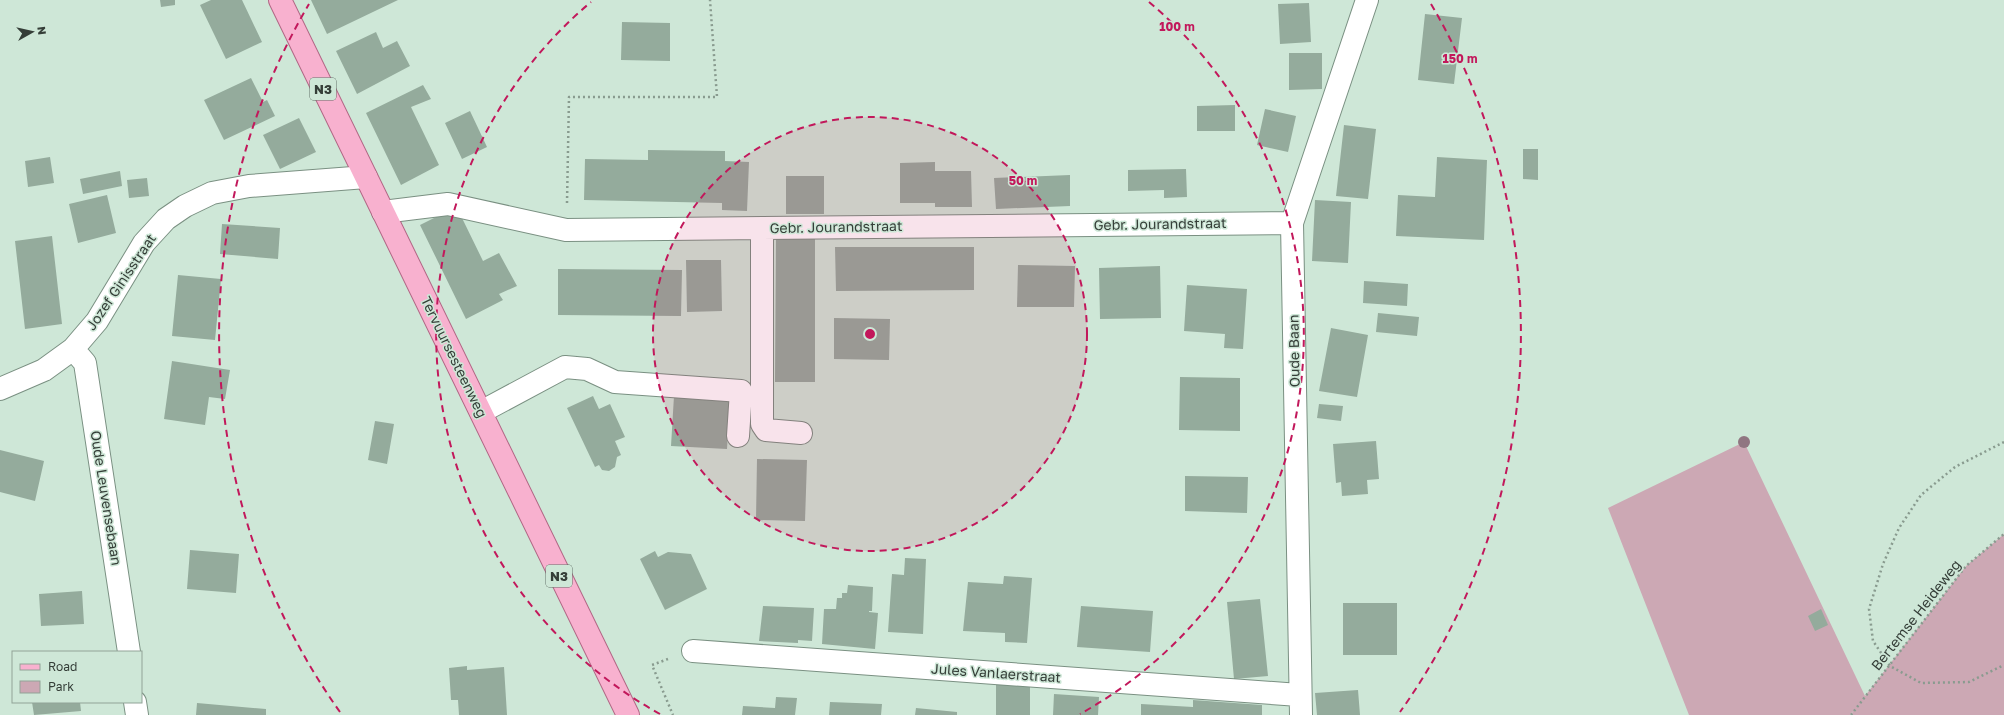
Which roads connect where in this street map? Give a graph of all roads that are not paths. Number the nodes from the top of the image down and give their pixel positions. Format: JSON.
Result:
{"nodes":[{"id":1,"x":280,"y":0,"type":"edge"},
{"id":2,"x":1367,"y":0,"type":"edge"},
{"id":3,"x":366,"y":177,"type":"junction"},
{"id":4,"x":383,"y":212,"type":"junction"},
{"id":5,"x":1292,"y":223,"type":"junction"},
{"id":6,"x":762,"y":228,"type":"junction"},
{"id":7,"x":73,"y":348,"type":"junction"},
{"id":8,"x":0,"y":389,"type":"edge"},
{"id":9,"x":481,"y":412,"type":"junction"},
{"id":10,"x":801,"y":433,"type":"dead end"},
{"id":11,"x":738,"y":436,"type":"dead end"},
{"id":12,"x":129,"y":651,"type":"edge"},
{"id":13,"x":693,"y":651,"type":"dead end"},
{"id":14,"x":135,"y":703,"type":"edge"},
{"id":15,"x":1300,"y":705,"type":"edge"},
{"id":16,"x":137,"y":715,"type":"edge"},
{"id":17,"x":628,"y":715,"type":"edge"}],
"edges":[{"from":1,"to":3,"type":"main road","name":"Tervuursesteenweg","number":"N3"},
{"from":2,"to":5,"type":"street","name":"Oude Baan"},
{"from":3,"to":4,"type":"main road","name":"Tervuursesteenweg","number":"N3"},
{"from":3,"to":7,"type":"street","name":"Jozef Ginisstraat"},
{"from":4,"to":6,"type":"street","name":"Gebr. Jourandstraat"},
{"from":4,"to":9,"type":"main road","name":"Tervuursesteenweg","number":"N3"},
{"from":5,"to":6,"type":"street","name":"Gebr. Jourandstraat"},
{"from":5,"to":15,"type":"street","name":"Oude Baan"},
{"from":6,"to":10,"type":"street"},
{"from":7,"to":8,"type":"street","name":"Jozef Ginisstraat"},
{"from":7,"to":12,"type":"street","name":"Oude Leuvensebaan"},
{"from":9,"to":11,"type":"street"},
{"from":9,"to":17,"type":"main road","name":"Tervuursesteenweg","number":"N3"},
{"from":13,"to":15,"type":"street","name":"Jules Vanlaerstraat"},
{"from":14,"to":16,"type":"street"}]}
